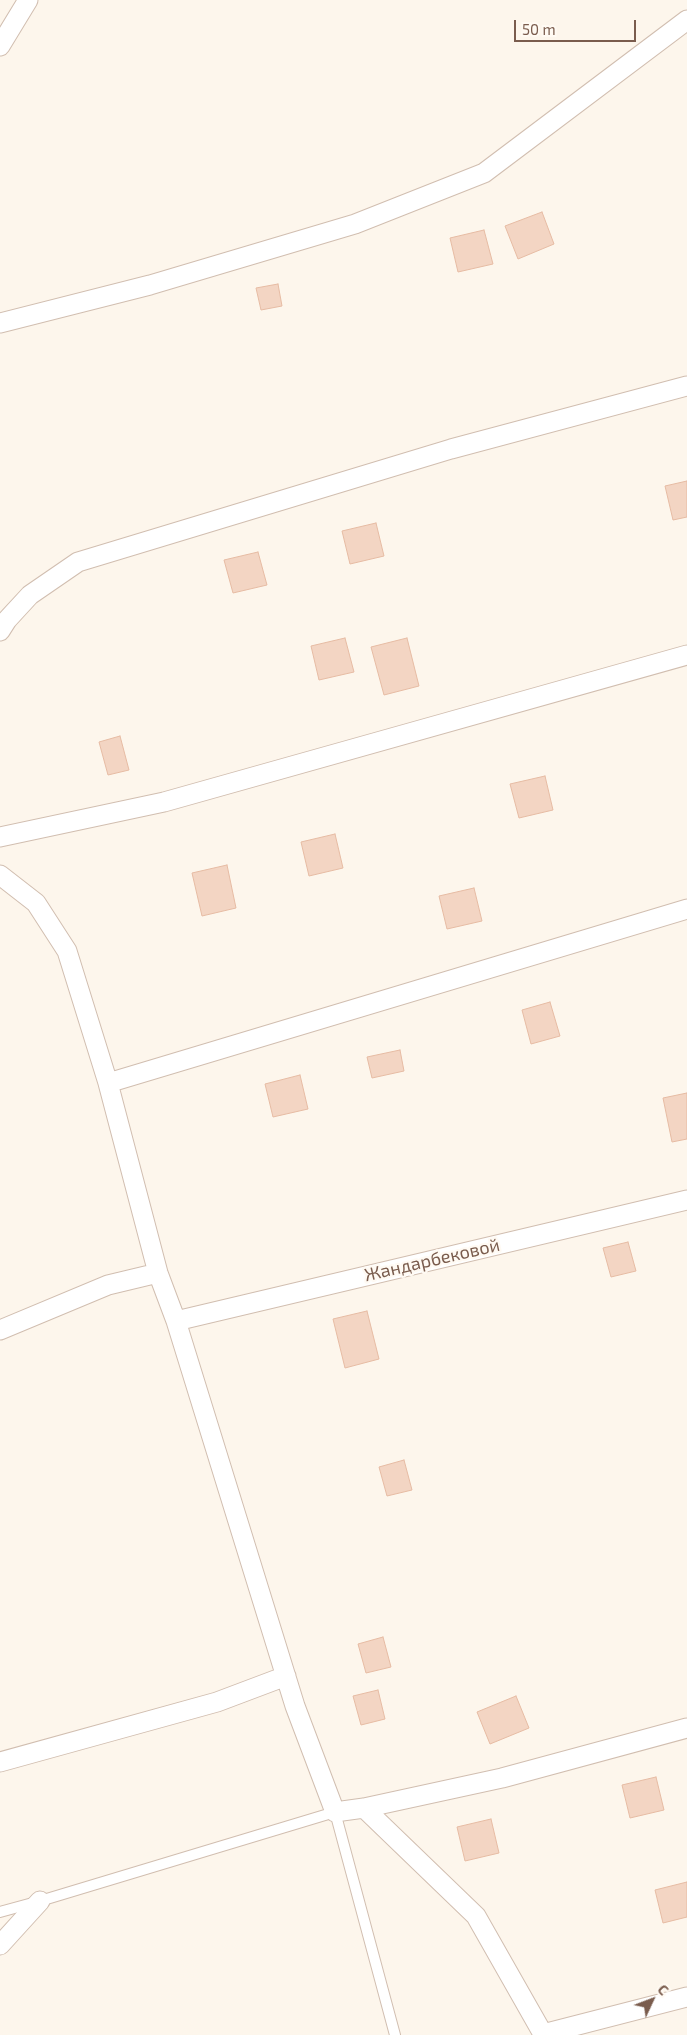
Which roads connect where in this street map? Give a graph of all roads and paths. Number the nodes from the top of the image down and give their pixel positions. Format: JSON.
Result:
{"nodes":[{"id":1,"x":28,"y":0,"type":"edge"},
{"id":2,"x":687,"y":20,"type":"edge"},
{"id":3,"x":0,"y":46,"type":"edge"},
{"id":4,"x":0,"y":323,"type":"edge"},
{"id":5,"x":687,"y":386,"type":"edge"},
{"id":6,"x":2,"y":625,"type":"edge"},
{"id":7,"x":687,"y":655,"type":"edge"},
{"id":8,"x":0,"y":837,"type":"edge"},
{"id":9,"x":0,"y":875,"type":"edge"},
{"id":10,"x":687,"y":909,"type":"edge"},
{"id":11,"x":108,"y":1083,"type":"junction"},
{"id":12,"x":687,"y":1200,"type":"edge"},
{"id":13,"x":158,"y":1273,"type":"junction"},
{"id":14,"x":176,"y":1321,"type":"junction"},
{"id":15,"x":0,"y":1330,"type":"edge"},
{"id":16,"x":286,"y":1676,"type":"junction"},
{"id":17,"x":687,"y":1728,"type":"edge"},
{"id":18,"x":0,"y":1762,"type":"edge"},
{"id":19,"x":364,"y":1808,"type":"junction"},
{"id":20,"x":335,"y":1812,"type":"junction"},
{"id":21,"x":40,"y":1901,"type":"junction"},
{"id":22,"x":0,"y":1912,"type":"edge"},
{"id":23,"x":0,"y":1945,"type":"edge"},
{"id":24,"x":687,"y":1997,"type":"edge"},
{"id":25,"x":395,"y":2035,"type":"edge"},
{"id":26,"x":542,"y":2035,"type":"edge"}],
"edges":[{"from":1,"to":3,"type":"street"},
{"from":2,"to":4,"type":"street"},
{"from":5,"to":6,"type":"street"},
{"from":7,"to":8,"type":"street"},
{"from":9,"to":11,"type":"street"},
{"from":10,"to":11,"type":"street"},
{"from":11,"to":13,"type":"street"},
{"from":12,"to":14,"type":"street","name":"Жандарбековой"},
{"from":13,"to":14,"type":"street"},
{"from":13,"to":15,"type":"street"},
{"from":14,"to":16,"type":"street"},
{"from":16,"to":18,"type":"street"},
{"from":16,"to":20,"type":"street"},
{"from":17,"to":19,"type":"street"},
{"from":19,"to":20,"type":"street"},
{"from":19,"to":26,"type":"street"},
{"from":20,"to":21,"type":"lane"},
{"from":20,"to":25,"type":"lane"},
{"from":21,"to":22,"type":"lane"},
{"from":21,"to":23,"type":"street"},
{"from":24,"to":26,"type":"street"}]}
